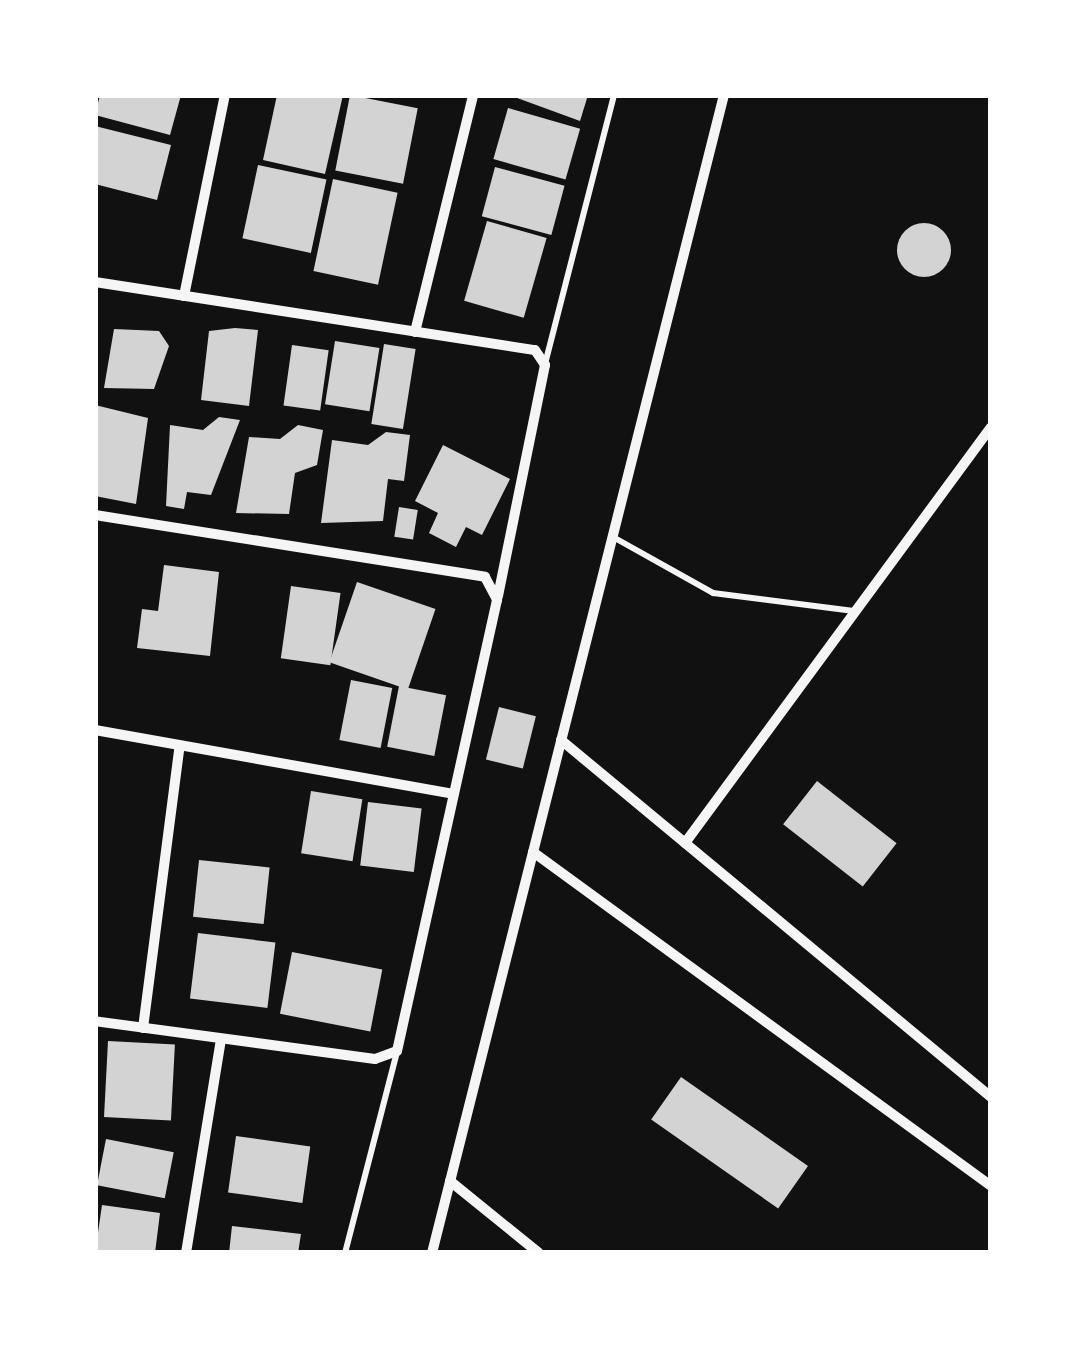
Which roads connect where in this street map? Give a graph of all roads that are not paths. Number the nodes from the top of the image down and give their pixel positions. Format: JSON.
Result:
{"nodes":[{"id":1,"x":226,"y":95,"type":"edge"},
{"id":2,"x":472,"y":95,"type":"edge"},
{"id":3,"x":614,"y":95,"type":"edge"},
{"id":4,"x":724,"y":95,"type":"edge"},
{"id":5,"x":95,"y":282,"type":"edge"},
{"id":6,"x":184,"y":296,"type":"junction"},
{"id":7,"x":416,"y":332,"type":"junction"},
{"id":8,"x":545,"y":365,"type":"junction"},
{"id":9,"x":991,"y":426,"type":"edge"},
{"id":10,"x":95,"y":515,"type":"edge"},
{"id":11,"x":612,"y":536,"type":"junction"},
{"id":12,"x":497,"y":600,"type":"junction"},
{"id":13,"x":855,"y":611,"type":"junction"},
{"id":14,"x":95,"y":730,"type":"edge"},
{"id":15,"x":561,"y":740,"type":"junction"},
{"id":16,"x":180,"y":745,"type":"junction"},
{"id":17,"x":452,"y":794,"type":"junction"},
{"id":18,"x":685,"y":843,"type":"junction"},
{"id":19,"x":533,"y":852,"type":"junction"},
{"id":20,"x":95,"y":1022,"type":"edge"},
{"id":21,"x":143,"y":1028,"type":"junction"},
{"id":22,"x":221,"y":1039,"type":"junction"},
{"id":23,"x":397,"y":1051,"type":"junction"},
{"id":24,"x":991,"y":1098,"type":"edge"},
{"id":25,"x":450,"y":1180,"type":"junction"},
{"id":26,"x":991,"y":1186,"type":"edge"},
{"id":27,"x":186,"y":1253,"type":"edge"},
{"id":28,"x":345,"y":1253,"type":"edge"},
{"id":29,"x":432,"y":1253,"type":"edge"},
{"id":30,"x":539,"y":1253,"type":"edge"}],
"edges":[{"from":1,"to":6,"type":"street"},
{"from":2,"to":7,"type":"street"},
{"from":3,"to":8,"type":"lane"},
{"from":4,"to":11,"type":"street"},
{"from":5,"to":6,"type":"street"},
{"from":6,"to":7,"type":"street"},
{"from":7,"to":8,"type":"street"},
{"from":8,"to":12,"type":"street"},
{"from":9,"to":13,"type":"street"},
{"from":10,"to":12,"type":"street"},
{"from":11,"to":13,"type":"lane"},
{"from":11,"to":15,"type":"street"},
{"from":12,"to":17,"type":"street"},
{"from":13,"to":18,"type":"street"},
{"from":14,"to":16,"type":"street"},
{"from":15,"to":18,"type":"street"},
{"from":15,"to":19,"type":"street"},
{"from":16,"to":17,"type":"street"},
{"from":16,"to":21,"type":"street"},
{"from":17,"to":23,"type":"street"},
{"from":18,"to":24,"type":"street"},
{"from":19,"to":25,"type":"street"},
{"from":19,"to":26,"type":"street"},
{"from":20,"to":21,"type":"street"},
{"from":21,"to":22,"type":"street"},
{"from":22,"to":23,"type":"street"},
{"from":22,"to":27,"type":"street"},
{"from":23,"to":28,"type":"lane"},
{"from":25,"to":29,"type":"street"},
{"from":25,"to":30,"type":"street"}]}
